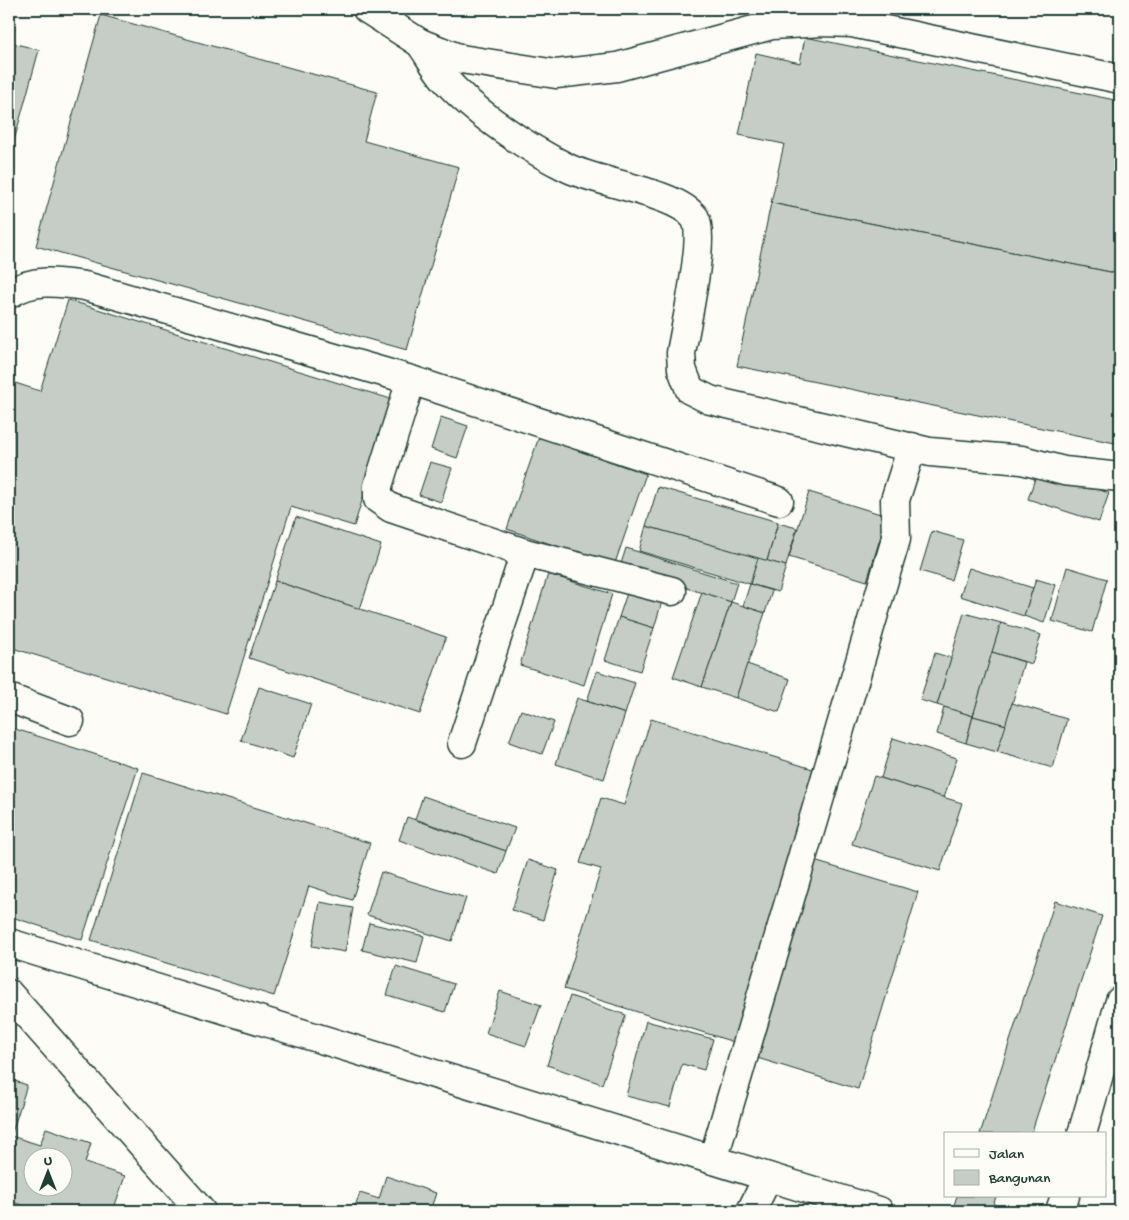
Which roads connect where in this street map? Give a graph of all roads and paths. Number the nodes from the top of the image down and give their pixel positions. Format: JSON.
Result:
{"nodes":[{"id":1,"x":367,"y":9,"type":"edge"},
{"id":2,"x":420,"y":43,"type":"junction"},
{"id":3,"x":1120,"y":79,"type":"edge"},
{"id":4,"x":9,"y":294,"type":"edge"},
{"id":5,"x":411,"y":380,"type":"junction"},
{"id":6,"x":912,"y":447,"type":"junction"},
{"id":7,"x":1120,"y":477,"type":"edge"},
{"id":8,"x":779,"y":501,"type":"dead end"},
{"id":9,"x":525,"y":553,"type":"junction"},
{"id":10,"x":672,"y":592,"type":"dead end"},
{"id":11,"x":9,"y":698,"type":"edge"},
{"id":12,"x":70,"y":721,"type":"dead end"},
{"id":13,"x":462,"y":743,"type":"dead end"},
{"id":14,"x":9,"y":942,"type":"edge"},
{"id":15,"x":9,"y":994,"type":"edge"},
{"id":16,"x":1120,"y":1001,"type":"edge"},
{"id":17,"x":1083,"y":1132,"type":"edge"},
{"id":18,"x":712,"y":1160,"type":"junction"},
{"id":19,"x":768,"y":1177,"type":"junction"},
{"id":20,"x":1064,"y":1198,"type":"edge"},
{"id":21,"x":201,"y":1211,"type":"edge"},
{"id":22,"x":751,"y":1211,"type":"edge"},
{"id":23,"x":879,"y":1211,"type":"edge"},
{"id":24,"x":1060,"y":1211,"type":"edge"}],
"edges":[{"from":1,"to":2,"type":"lane"},
{"from":2,"to":3,"type":"lane"},
{"from":2,"to":6,"type":"lane"},
{"from":4,"to":5,"type":"lane"},
{"from":5,"to":8,"type":"lane"},
{"from":5,"to":9,"type":"lane"},
{"from":6,"to":7,"type":"lane"},
{"from":6,"to":18,"type":"lane"},
{"from":9,"to":10,"type":"lane"},
{"from":9,"to":13,"type":"lane"},
{"from":11,"to":12,"type":"lane"},
{"from":14,"to":18,"type":"lane"},
{"from":15,"to":21,"type":"lane"},
{"from":16,"to":17,"type":"lane"},
{"from":18,"to":19,"type":"lane"},
{"from":19,"to":22,"type":"lane"},
{"from":19,"to":23,"type":"lane"},
{"from":20,"to":24,"type":"lane"}]}
